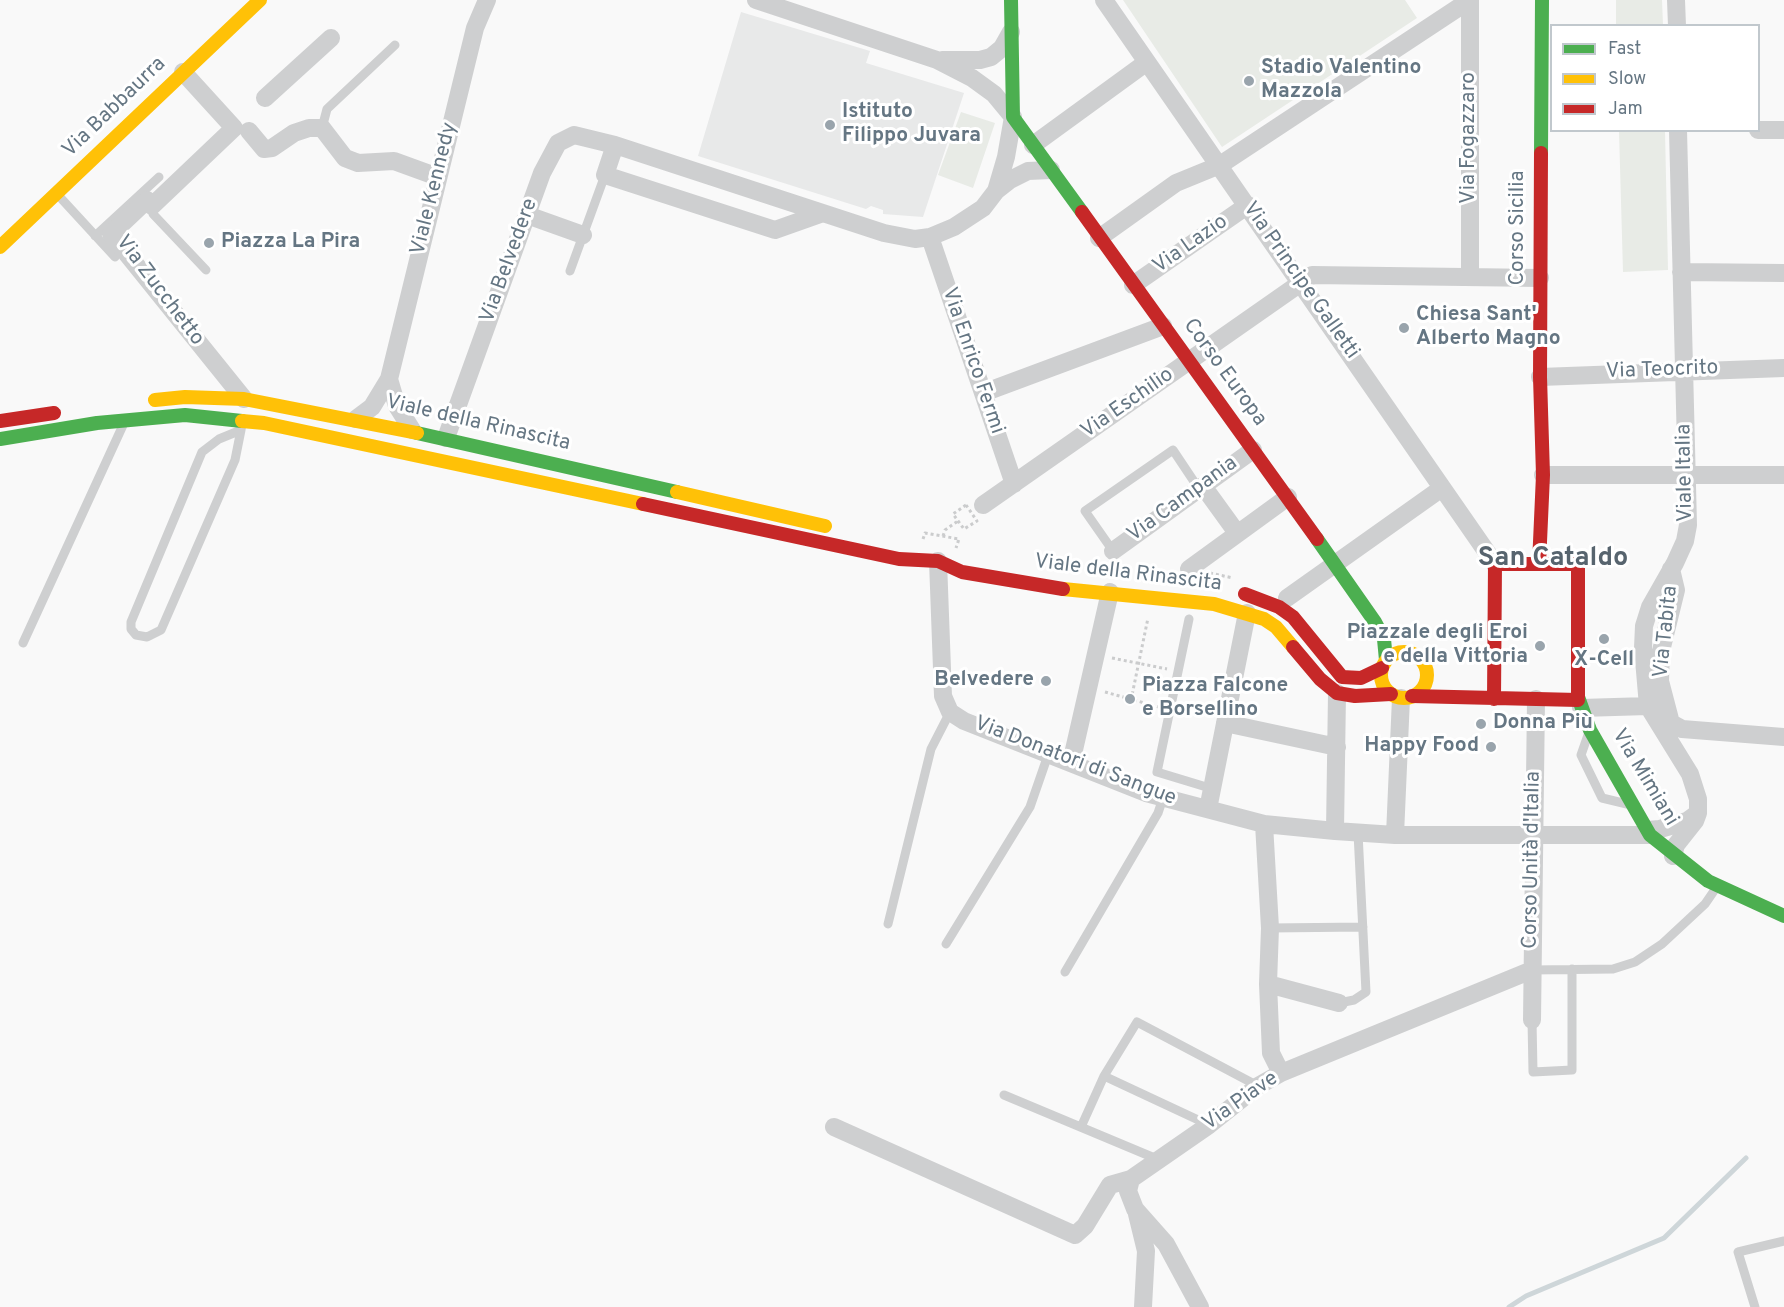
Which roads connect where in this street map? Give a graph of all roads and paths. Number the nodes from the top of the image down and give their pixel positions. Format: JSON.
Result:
{"nodes":[{"id":1,"x":260,"y":0,"type":"edge"},
{"id":2,"x":487,"y":0,"type":"edge"},
{"id":3,"x":756,"y":0,"type":"edge"},
{"id":4,"x":1011,"y":0,"type":"edge"},
{"id":5,"x":1104,"y":0,"type":"edge"},
{"id":6,"x":1470,"y":0,"type":"edge"},
{"id":7,"x":1542,"y":0,"type":"edge"},
{"id":8,"x":1676,"y":0,"type":"edge"},
{"id":9,"x":1677,"y":24,"type":"edge"},
{"id":10,"x":1011,"y":32,"type":"junction"},
{"id":11,"x":331,"y":38,"type":"dead end"},
{"id":12,"x":395,"y":45,"type":"dead end"},
{"id":13,"x":938,"y":60,"type":"junction"},
{"id":14,"x":1148,"y":62,"type":"junction"},
{"id":15,"x":183,"y":72,"type":"junction"},
{"id":16,"x":265,"y":98,"type":"dead end"},
{"id":17,"x":1013,"y":117,"type":"junction"},
{"id":18,"x":322,"y":128,"type":"junction"},
{"id":19,"x":1760,"y":130,"type":"edge"},
{"id":20,"x":1784,"y":130,"type":"edge"},
{"id":21,"x":249,"y":131,"type":"dead end"},
{"id":22,"x":1678,"y":132,"type":"edge"},
{"id":23,"x":615,"y":145,"type":"junction"},
{"id":24,"x":1034,"y":145,"type":"junction"},
{"id":25,"x":1220,"y":165,"type":"junction"},
{"id":26,"x":1051,"y":170,"type":"junction"},
{"id":27,"x":605,"y":175,"type":"junction"},
{"id":28,"x":159,"y":177,"type":"dead end"},
{"id":29,"x":438,"y":177,"type":"junction"},
{"id":30,"x":996,"y":190,"type":"junction"},
{"id":31,"x":56,"y":193,"type":"junction"},
{"id":32,"x":1248,"y":205,"type":"junction"},
{"id":33,"x":152,"y":206,"type":"junction"},
{"id":34,"x":823,"y":213,"type":"junction"},
{"id":35,"x":527,"y":215,"type":"junction"},
{"id":36,"x":583,"y":235,"type":"junction"},
{"id":37,"x":95,"y":236,"type":"junction"},
{"id":38,"x":930,"y":237,"type":"junction"},
{"id":39,"x":1099,"y":238,"type":"junction"},
{"id":40,"x":0,"y":248,"type":"edge"},
{"id":41,"x":115,"y":257,"type":"dead end"},
{"id":42,"x":206,"y":270,"type":"dead end"},
{"id":43,"x":570,"y":271,"type":"dead end"},
{"id":44,"x":1681,"y":272,"type":"junction"},
{"id":45,"x":1784,"y":273,"type":"edge"},
{"id":46,"x":1470,"y":277,"type":"junction"},
{"id":47,"x":1540,"y":278,"type":"junction"},
{"id":48,"x":1301,"y":281,"type":"junction"},
{"id":49,"x":1133,"y":285,"type":"junction"},
{"id":50,"x":1163,"y":326,"type":"junction"},
{"id":51,"x":1189,"y":361,"type":"junction"},
{"id":52,"x":1784,"y":368,"type":"edge"},
{"id":53,"x":1683,"y":370,"type":"junction"},
{"id":54,"x":1540,"y":377,"type":"junction"},
{"id":55,"x":389,"y":379,"type":"junction"},
{"id":56,"x":983,"y":393,"type":"junction"},
{"id":57,"x":244,"y":399,"type":"junction"},
{"id":58,"x":140,"y":401,"type":"dead end"},
{"id":59,"x":70,"y":410,"type":"dead end"},
{"id":60,"x":356,"y":419,"type":"junction"},
{"id":61,"x":125,"y":420,"type":"junction"},
{"id":62,"x":0,"y":421,"type":"edge"},
{"id":63,"x":242,"y":425,"type":"junction"},
{"id":64,"x":412,"y":430,"type":"junction"},
{"id":65,"x":446,"y":438,"type":"junction"},
{"id":66,"x":0,"y":440,"type":"edge"},
{"id":67,"x":1253,"y":450,"type":"junction"},
{"id":68,"x":1543,"y":475,"type":"junction"},
{"id":69,"x":1784,"y":475,"type":"edge"},
{"id":70,"x":1688,"y":476,"type":"junction"},
{"id":71,"x":1014,"y":484,"type":"junction"},
{"id":72,"x":1201,"y":488,"type":"junction"},
{"id":73,"x":1442,"y":488,"type":"junction"},
{"id":74,"x":1288,"y":497,"type":"junction"},
{"id":75,"x":976,"y":510,"type":"junction"},
{"id":76,"x":958,"y":521,"type":"junction"},
{"id":77,"x":835,"y":528,"type":"dead end"},
{"id":78,"x":925,"y":533,"type":"dead end"},
{"id":79,"x":1237,"y":533,"type":"junction"},
{"id":80,"x":943,"y":536,"type":"junction"},
{"id":81,"x":959,"y":539,"type":"dead end"},
{"id":82,"x":904,"y":544,"type":"dead end"},
{"id":83,"x":1113,"y":551,"type":"joint"},
{"id":84,"x":961,"y":556,"type":"dead end"},
{"id":85,"x":938,"y":561,"type":"junction"},
{"id":86,"x":1334,"y":564,"type":"junction"},
{"id":87,"x":1495,"y":564,"type":"junction"},
{"id":88,"x":1539,"y":564,"type":"junction"},
{"id":89,"x":1189,"y":569,"type":"dead end"},
{"id":90,"x":1671,"y":569,"type":"junction"},
{"id":91,"x":1230,"y":591,"type":"dead end"},
{"id":92,"x":1110,"y":592,"type":"junction"},
{"id":93,"x":1287,"y":598,"type":"dead end"},
{"id":94,"x":1150,"y":610,"type":"dead end"},
{"id":95,"x":1247,"y":613,"type":"junction"},
{"id":96,"x":1189,"y":619,"type":"dead end"},
{"id":97,"x":23,"y":643,"type":"dead end"},
{"id":98,"x":1096,"y":654,"type":"junction"},
{"id":99,"x":1140,"y":663,"type":"junction"},
{"id":100,"x":1384,"y":664,"type":"junction"},
{"id":101,"x":1172,"y":670,"type":"dead end"},
{"id":102,"x":1426,"y":679,"type":"junction"},
{"id":103,"x":1088,"y":688,"type":"junction"},
{"id":104,"x":1337,"y":693,"type":"junction"},
{"id":105,"x":1401,"y":696,"type":"junction"},
{"id":106,"x":1441,"y":698,"type":"junction"},
{"id":107,"x":1494,"y":699,"type":"junction"},
{"id":108,"x":1536,"y":699,"type":"junction"},
{"id":109,"x":1131,"y":700,"type":"junction"},
{"id":110,"x":1579,"y":704,"type":"junction"},
{"id":111,"x":1648,"y":706,"type":"junction"},
{"id":112,"x":1164,"y":708,"type":"dead end"},
{"id":113,"x":950,"y":712,"type":"junction"},
{"id":114,"x":1225,"y":723,"type":"junction"},
{"id":115,"x":1590,"y":730,"type":"junction"},
{"id":116,"x":1784,"y":737,"type":"edge"},
{"id":117,"x":1337,"y":747,"type":"junction"},
{"id":118,"x":1048,"y":755,"type":"junction"},
{"id":119,"x":1071,"y":763,"type":"junction"},
{"id":120,"x":1213,"y":789,"type":"junction"},
{"id":121,"x":1163,"y":798,"type":"junction"},
{"id":122,"x":1633,"y":805,"type":"junction"},
{"id":123,"x":1208,"y":809,"type":"junction"},
{"id":124,"x":1698,"y":813,"type":"junction"},
{"id":125,"x":1264,"y":824,"type":"junction"},
{"id":126,"x":1335,"y":831,"type":"junction"},
{"id":127,"x":1358,"y":833,"type":"junction"},
{"id":128,"x":1649,"y":833,"type":"junction"},
{"id":129,"x":1395,"y":835,"type":"junction"},
{"id":130,"x":1533,"y":835,"type":"junction"},
{"id":131,"x":1673,"y":856,"type":"junction"},
{"id":132,"x":1718,"y":886,"type":"junction"},
{"id":133,"x":1783,"y":913,"type":"edge"},
{"id":134,"x":888,"y":924,"type":"dead end"},
{"id":135,"x":1363,"y":927,"type":"junction"},
{"id":136,"x":1270,"y":928,"type":"junction"},
{"id":137,"x":946,"y":944,"type":"dead end"},
{"id":138,"x":1572,"y":969,"type":"junction"},
{"id":139,"x":1532,"y":970,"type":"junction"},
{"id":140,"x":1065,"y":972,"type":"dead end"},
{"id":141,"x":1268,"y":984,"type":"junction"},
{"id":142,"x":1339,"y":1003,"type":"joint"},
{"id":143,"x":1532,"y":1020,"type":"joint"},
{"id":144,"x":1281,"y":1073,"type":"junction"},
{"id":145,"x":1104,"y":1076,"type":"junction"},
{"id":146,"x":1258,"y":1086,"type":"junction"},
{"id":147,"x":1004,"y":1095,"type":"dead end"},
{"id":148,"x":1209,"y":1125,"type":"junction"},
{"id":149,"x":834,"y":1127,"type":"dead end"},
{"id":150,"x":1081,"y":1128,"type":"junction"},
{"id":151,"x":1157,"y":1159,"type":"junction"},
{"id":152,"x":1131,"y":1179,"type":"junction"},
{"id":153,"x":1136,"y":1209,"type":"junction"},
{"id":154,"x":1784,"y":1241,"type":"edge"},
{"id":155,"x":1143,"y":1307,"type":"edge"},
{"id":156,"x":1200,"y":1307,"type":"edge"},
{"id":157,"x":1755,"y":1307,"type":"edge"}],
"edges":[{"from":1,"to":15,"type":"street","name":"Via Babbaurra"},
{"from":2,"to":29,"type":"street","name":"Viale Kennedy"},
{"from":3,"to":13,"type":"street"},
{"from":4,"to":10,"type":"street"},
{"from":5,"to":14,"type":"street","name":"Via Principe Galletti"},
{"from":6,"to":25,"type":"street"},
{"from":6,"to":46,"type":"street","name":"Via Fogazzaro"},
{"from":7,"to":47,"type":"street","name":"Corso Sicilia"},
{"from":8,"to":9,"type":"street"},
{"from":10,"to":13,"type":"street"},
{"from":10,"to":17,"type":"street"},
{"from":11,"to":16,"type":"street"},
{"from":12,"to":18,"type":"lane"},
{"from":13,"to":17,"type":"street"},
{"from":14,"to":24,"type":"street"},
{"from":14,"to":25,"type":"street","name":"Via Principe Galletti"},
{"from":15,"to":31,"type":"street","name":"Via Babbaurra"},
{"from":15,"to":33,"type":"street","name":"Via Zucchetto"},
{"from":17,"to":24,"type":"street","name":"Corso Europa"},
{"from":17,"to":30,"type":"street"},
{"from":18,"to":21,"type":"street"},
{"from":18,"to":29,"type":"street"},
{"from":19,"to":20,"type":"street"},
{"from":22,"to":44,"type":"street","name":"Viale Italia"},
{"from":23,"to":27,"type":"street"},
{"from":23,"to":34,"type":"street","name":"Via Belvedere"},
{"from":23,"to":35,"type":"street","name":"Via Belvedere"},
{"from":24,"to":26,"type":"street","name":"Corso Europa"},
{"from":25,"to":32,"type":"street","name":"Via Principe Galletti"},
{"from":25,"to":39,"type":"street"},
{"from":26,"to":30,"type":"street"},
{"from":26,"to":39,"type":"street","name":"Corso Europa"},
{"from":27,"to":34,"type":"street"},
{"from":27,"to":36,"type":"lane"},
{"from":28,"to":37,"type":"lane"},
{"from":29,"to":55,"type":"street","name":"Viale Kennedy"},
{"from":30,"to":38,"type":"street","name":"Via Belvedere"},
{"from":31,"to":37,"type":"lane"},
{"from":31,"to":40,"type":"street","name":"Via Babbaurra"},
{"from":32,"to":48,"type":"street","name":"Via Principe Galletti"},
{"from":32,"to":49,"type":"street","name":"Via Lazio"},
{"from":33,"to":42,"type":"lane"},
{"from":33,"to":57,"type":"street","name":"Via Zucchetto"},
{"from":34,"to":38,"type":"street","name":"Via Belvedere"},
{"from":35,"to":36,"type":"street"},
{"from":35,"to":65,"type":"street","name":"Via Belvedere"},
{"from":36,"to":43,"type":"lane"},
{"from":37,"to":41,"type":"lane"},
{"from":38,"to":56,"type":"street","name":"Via Enrico Fermi"},
{"from":39,"to":49,"type":"street","name":"Corso Europa"},
{"from":44,"to":45,"type":"street"},
{"from":44,"to":53,"type":"street","name":"Viale Italia"},
{"from":46,"to":47,"type":"street"},
{"from":46,"to":48,"type":"street"},
{"from":47,"to":54,"type":"street","name":"Corso Sicilia"},
{"from":48,"to":51,"type":"street","name":"Via Eschilio"},
{"from":48,"to":73,"type":"street","name":"Via Principe Galletti"},
{"from":49,"to":50,"type":"street","name":"Corso Europa"},
{"from":50,"to":51,"type":"street","name":"Corso Europa"},
{"from":50,"to":56,"type":"street"},
{"from":51,"to":67,"type":"street","name":"Corso Europa"},
{"from":51,"to":71,"type":"street","name":"Via Eschilio"},
{"from":52,"to":53,"type":"street","name":"Via Teocrito"},
{"from":53,"to":54,"type":"street","name":"Via Teocrito"},
{"from":53,"to":70,"type":"street","name":"Viale Italia"},
{"from":54,"to":68,"type":"street","name":"Corso Sicilia"},
{"from":55,"to":60,"type":"street","name":"Viale Kennedy"},
{"from":55,"to":64,"type":"street"},
{"from":56,"to":71,"type":"street","name":"Via Enrico Fermi"},
{"from":57,"to":58,"type":"street","name":"Viale della Rinascita"},
{"from":57,"to":60,"type":"street","name":"Viale della Rinascita"},
{"from":59,"to":62,"type":"street"},
{"from":60,"to":64,"type":"street","name":"Viale della Rinascita"},
{"from":61,"to":63,"type":"street","name":"Viale della Rinascita"},
{"from":61,"to":66,"type":"street","name":"Viale della Rinascita"},
{"from":61,"to":97,"type":"lane"},
{"from":63,"to":63,"type":"lane"},
{"from":63,"to":85,"type":"street","name":"Viale della Rinascita"},
{"from":64,"to":65,"type":"street","name":"Viale della Rinascita"},
{"from":65,"to":77,"type":"street","name":"Viale della Rinascita"},
{"from":67,"to":72,"type":"street","name":"Via Campania"},
{"from":67,"to":74,"type":"street","name":"Corso Europa"},
{"from":68,"to":70,"type":"street"},
{"from":68,"to":88,"type":"street","name":"Corso Sicilia"},
{"from":69,"to":70,"type":"street"},
{"from":70,"to":90,"type":"street","name":"Viale Italia"},
{"from":71,"to":75,"type":"street","name":"Via Eschilio"},
{"from":72,"to":79,"type":"street"},
{"from":72,"to":83,"type":"street","name":"Via Campania"},
{"from":72,"to":83,"type":"lane"},
{"from":73,"to":86,"type":"street"},
{"from":73,"to":87,"type":"street","name":"Via Principe Galletti"},
{"from":74,"to":79,"type":"street"},
{"from":74,"to":86,"type":"street","name":"Corso Europa"},
{"from":75,"to":76,"type":"path"},
{"from":75,"to":76,"type":"path"},
{"from":76,"to":80,"type":"path"},
{"from":78,"to":80,"type":"path"},
{"from":79,"to":89,"type":"street"},
{"from":80,"to":81,"type":"path"},
{"from":82,"to":85,"type":"street","name":"Viale della Rinascita"},
{"from":84,"to":85,"type":"street","name":"Viale della Rinascita"},
{"from":85,"to":92,"type":"street","name":"Viale della Rinascita"},
{"from":85,"to":113,"type":"street","name":"Via Donatori di Sangue"},
{"from":86,"to":93,"type":"street"},
{"from":86,"to":100,"type":"street","name":"Corso Europa"},
{"from":87,"to":88,"type":"street"},
{"from":87,"to":107,"type":"street"},
{"from":88,"to":110,"type":"street"},
{"from":90,"to":111,"type":"street","name":"Viale Italia"},
{"from":90,"to":116,"type":"street","name":"Via Tabita"},
{"from":91,"to":100,"type":"street","name":"Viale della Rinascita"},
{"from":92,"to":95,"type":"street","name":"Viale della Rinascita"},
{"from":92,"to":98,"type":"street"},
{"from":94,"to":99,"type":"path"},
{"from":95,"to":104,"type":"street","name":"Viale della Rinascita"},
{"from":95,"to":114,"type":"street"},
{"from":96,"to":120,"type":"lane"},
{"from":98,"to":99,"type":"path"},
{"from":98,"to":103,"type":"street"},
{"from":99,"to":101,"type":"path"},
{"from":99,"to":109,"type":"path"},
{"from":100,"to":102,"type":"street"},
{"from":100,"to":105,"type":"street"},
{"from":102,"to":105,"type":"street"},
{"from":102,"to":106,"type":"street"},
{"from":103,"to":109,"type":"path"},
{"from":103,"to":119,"type":"street"},
{"from":104,"to":105,"type":"street"},
{"from":104,"to":117,"type":"street"},
{"from":105,"to":106,"type":"street"},
{"from":105,"to":129,"type":"street"},
{"from":106,"to":107,"type":"street"},
{"from":107,"to":108,"type":"street"},
{"from":108,"to":110,"type":"street"},
{"from":108,"to":130,"type":"street","name":"Corso Unità d'Italia"},
{"from":109,"to":112,"type":"path"},
{"from":110,"to":111,"type":"street"},
{"from":110,"to":115,"type":"street","name":"Via Mimiani"},
{"from":111,"to":124,"type":"street","name":"Viale Italia"},
{"from":113,"to":118,"type":"street","name":"Via Donatori di Sangue"},
{"from":113,"to":134,"type":"lane"},
{"from":114,"to":117,"type":"street"},
{"from":114,"to":120,"type":"street"},
{"from":115,"to":122,"type":"street","name":"Via Mimiani"},
{"from":115,"to":122,"type":"lane"},
{"from":117,"to":126,"type":"street"},
{"from":118,"to":119,"type":"street","name":"Via Donatori di Sangue"},
{"from":118,"to":137,"type":"lane"},
{"from":119,"to":121,"type":"street","name":"Via Donatori di Sangue"},
{"from":120,"to":123,"type":"street"},
{"from":121,"to":123,"type":"street","name":"Via Donatori di Sangue"},
{"from":121,"to":140,"type":"lane"},
{"from":122,"to":128,"type":"street","name":"Via Mimiani"},
{"from":123,"to":125,"type":"street","name":"Via Donatori di Sangue"},
{"from":124,"to":128,"type":"street","name":"Via Donatori di Sangue"},
{"from":124,"to":131,"type":"street"},
{"from":125,"to":126,"type":"street","name":"Via Donatori di Sangue"},
{"from":125,"to":136,"type":"street"},
{"from":126,"to":127,"type":"street","name":"Via Donatori di Sangue"},
{"from":127,"to":129,"type":"street","name":"Via Donatori di Sangue"},
{"from":127,"to":135,"type":"lane"},
{"from":128,"to":130,"type":"street","name":"Via Donatori di Sangue"},
{"from":128,"to":131,"type":"street","name":"Via Mimiani"},
{"from":129,"to":130,"type":"street","name":"Via Donatori di Sangue"},
{"from":130,"to":139,"type":"street","name":"Corso Unità d'Italia"},
{"from":131,"to":132,"type":"street","name":"Via Mimiani"},
{"from":132,"to":133,"type":"street","name":"Via Mimiani"},
{"from":132,"to":138,"type":"lane"},
{"from":135,"to":136,"type":"lane"},
{"from":135,"to":142,"type":"lane"},
{"from":136,"to":141,"type":"street"},
{"from":138,"to":139,"type":"lane"},
{"from":138,"to":143,"type":"lane"},
{"from":139,"to":143,"type":"street","name":"Corso Unità d'Italia"},
{"from":139,"to":144,"type":"street","name":"Via Piave"},
{"from":141,"to":142,"type":"street"},
{"from":141,"to":144,"type":"street"},
{"from":144,"to":146,"type":"street","name":"Via Piave"},
{"from":145,"to":146,"type":"lane"},
{"from":145,"to":148,"type":"lane"},
{"from":145,"to":150,"type":"lane"},
{"from":146,"to":148,"type":"street","name":"Via Piave"},
{"from":147,"to":150,"type":"lane"},
{"from":148,"to":151,"type":"street","name":"Via Piave"},
{"from":149,"to":152,"type":"street","name":"Via Piave"},
{"from":150,"to":151,"type":"lane"},
{"from":151,"to":152,"type":"street","name":"Via Piave"},
{"from":152,"to":153,"type":"street"},
{"from":153,"to":155,"type":"street"},
{"from":153,"to":156,"type":"street"},
{"from":154,"to":157,"type":"lane"}]}
